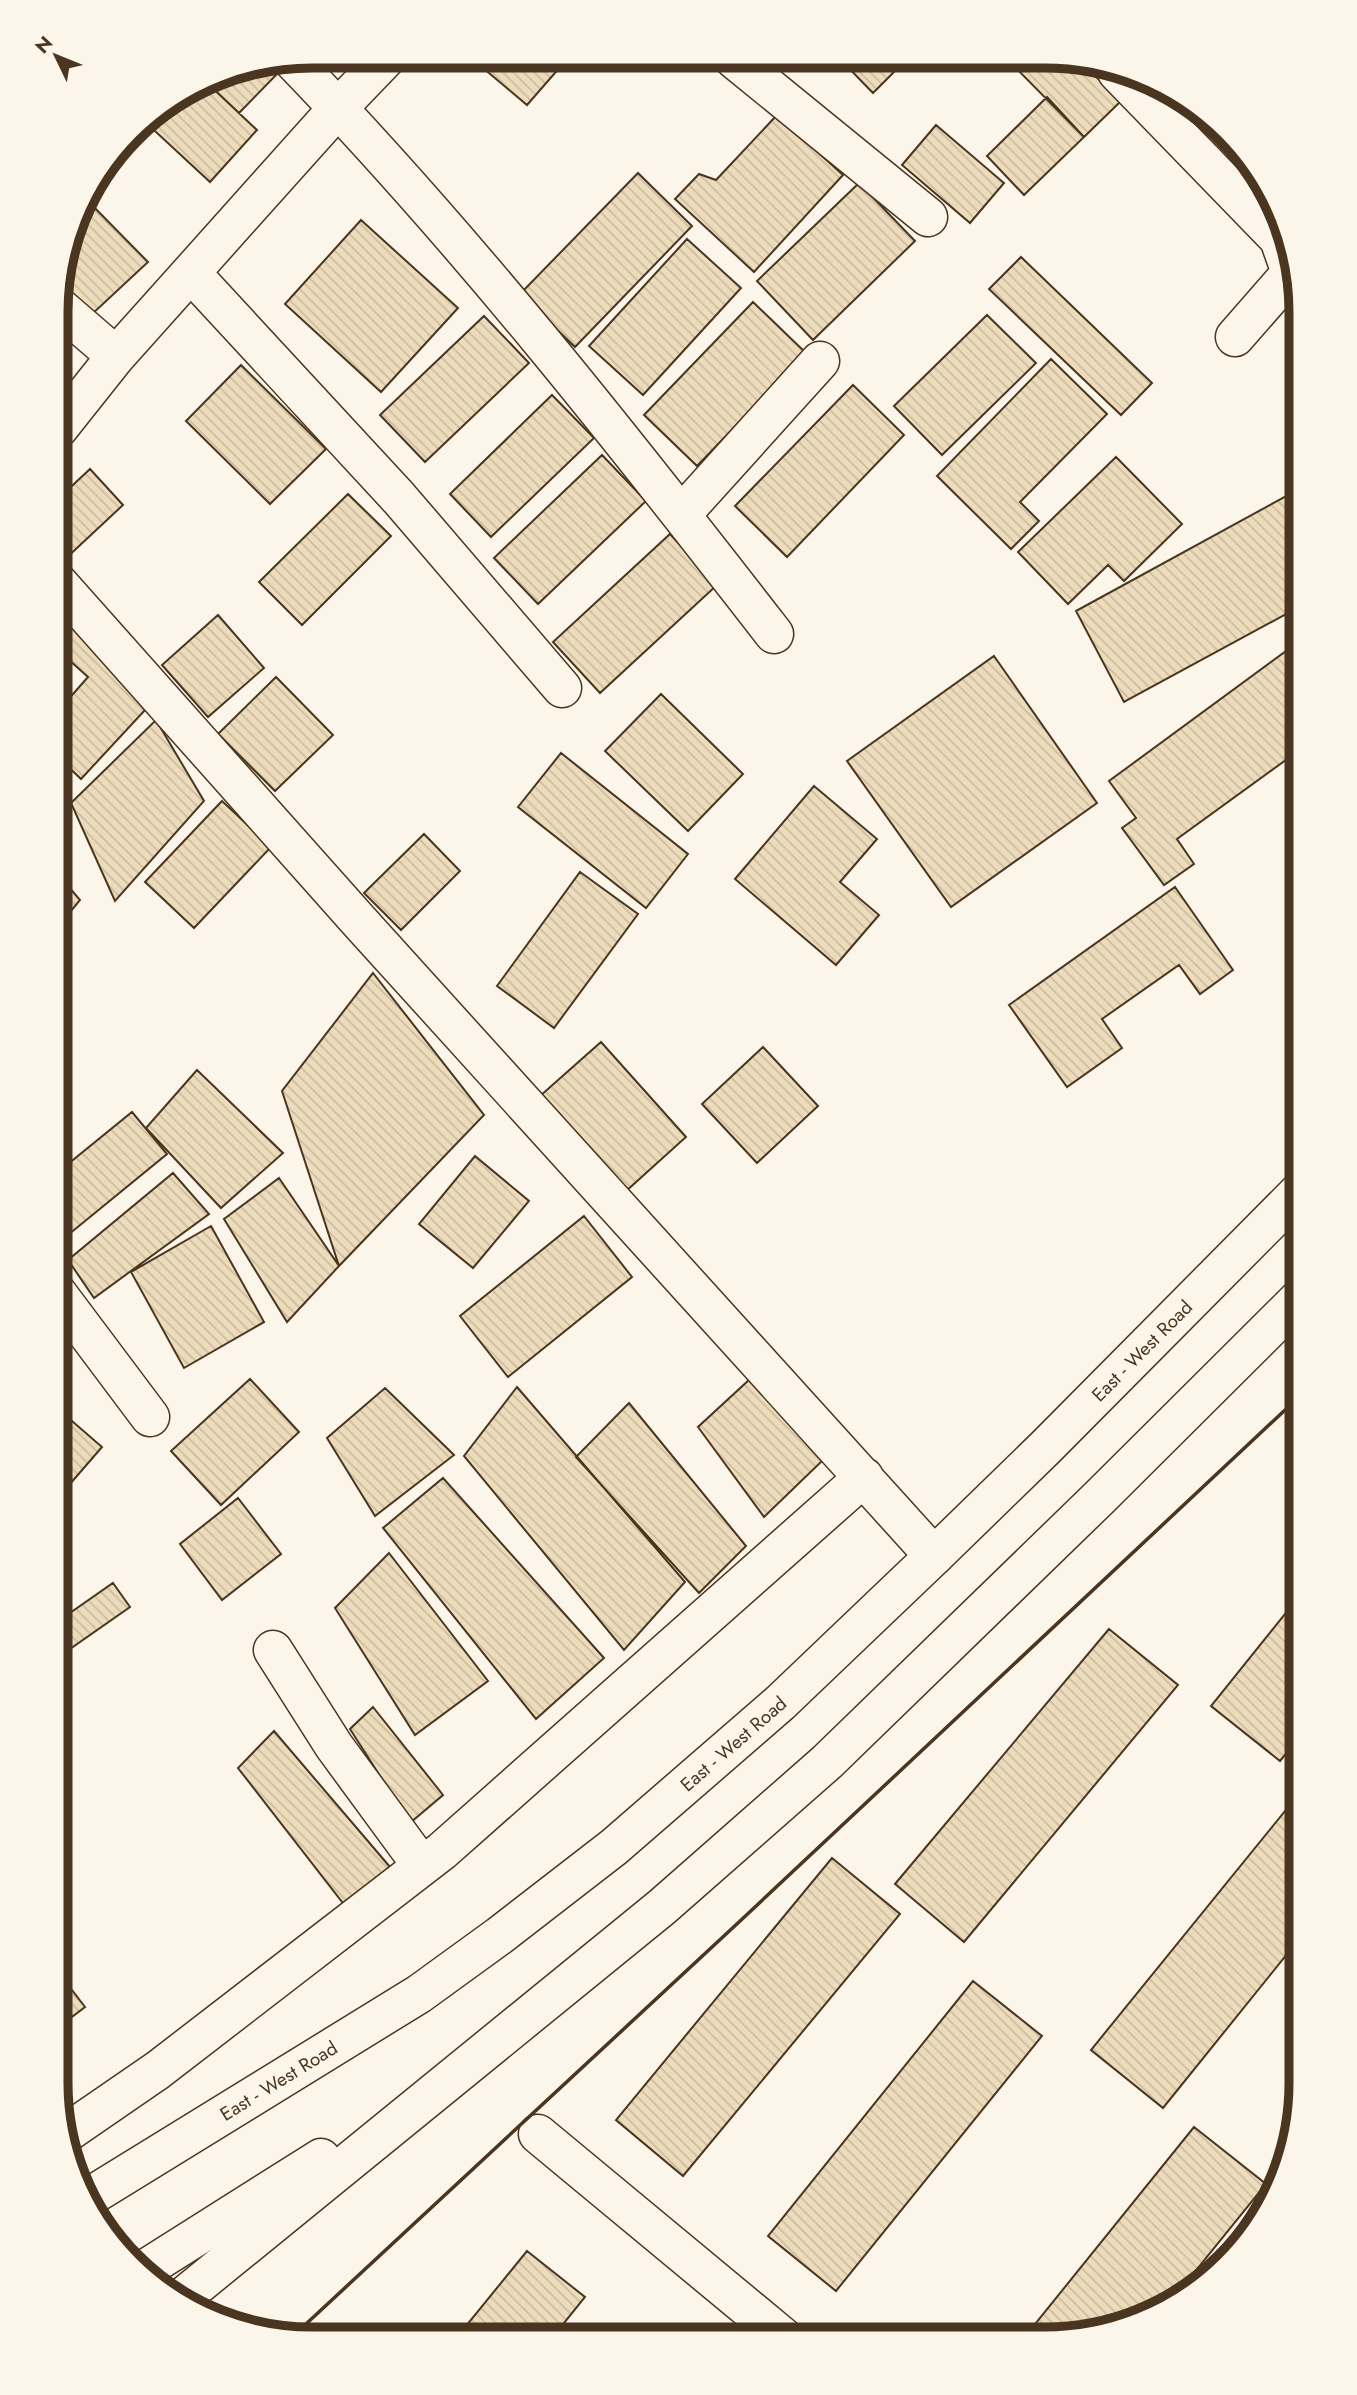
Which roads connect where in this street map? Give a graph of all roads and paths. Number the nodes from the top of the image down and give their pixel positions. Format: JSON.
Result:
{"nodes":[{"id":1,"x":377,"y":68,"type":"edge"},
{"id":2,"x":745,"y":68,"type":"edge"},
{"id":3,"x":300,"y":69,"type":"edge"},
{"id":4,"x":1127,"y":83,"type":"edge"},
{"id":5,"x":338,"y":108,"type":"junction"},
{"id":6,"x":928,"y":217,"type":"dead end"},
{"id":7,"x":1277,"y":237,"type":"edge"},
{"id":8,"x":191,"y":273,"type":"junction"},
{"id":9,"x":1287,"y":279,"type":"edge"},
{"id":10,"x":68,"y":315,"type":"edge"},
{"id":11,"x":1235,"y":337,"type":"dead end"},
{"id":12,"x":116,"y":356,"type":"junction"},
{"id":13,"x":820,"y":361,"type":"dead end"},
{"id":14,"x":68,"y":416,"type":"edge"},
{"id":15,"x":681,"y":515,"type":"junction"},
{"id":16,"x":68,"y":594,"type":"edge"},
{"id":17,"x":774,"y":634,"type":"dead end"},
{"id":18,"x":562,"y":688,"type":"dead end"},
{"id":19,"x":1289,"y":1203,"type":"edge"},
{"id":20,"x":68,"y":1308,"type":"edge"},
{"id":21,"x":1288,"y":1309,"type":"edge"},
{"id":22,"x":150,"y":1417,"type":"dead end"},
{"id":23,"x":864,"y":1477,"type":"junction"},
{"id":24,"x":934,"y":1556,"type":"junction"},
{"id":25,"x":272,"y":1650,"type":"dead end"},
{"id":26,"x":422,"y":1866,"type":"junction"},
{"id":27,"x":419,"y":1994,"type":"junction"},
{"id":28,"x":457,"y":2072,"type":"junction"},
{"id":29,"x":73,"y":2129,"type":"edge"},
{"id":30,"x":538,"y":2134,"type":"dead end"},
{"id":31,"x":95,"y":2194,"type":"edge"},
{"id":32,"x":107,"y":2215,"type":"edge"},
{"id":33,"x":151,"y":2266,"type":"edge"},
{"id":34,"x":188,"y":2293,"type":"edge"},
{"id":35,"x":771,"y":2327,"type":"edge"}],
"edges":[{"from":1,"to":5,"type":"street"},
{"from":2,"to":6,"type":"street"},
{"from":3,"to":5,"type":"street"},
{"from":4,"to":7,"type":"street"},
{"from":5,"to":8,"type":"street"},
{"from":5,"to":15,"type":"street"},
{"from":8,"to":12,"type":"street"},
{"from":8,"to":18,"type":"street"},
{"from":9,"to":11,"type":"street"},
{"from":10,"to":12,"type":"street"},
{"from":12,"to":14,"type":"street"},
{"from":13,"to":15,"type":"street"},
{"from":15,"to":17,"type":"street"},
{"from":16,"to":23,"type":"street"},
{"from":19,"to":24,"type":"street","name":"East - West Road"},
{"from":20,"to":22,"type":"street"},
{"from":21,"to":28,"type":"street"},
{"from":23,"to":24,"type":"street"},
{"from":23,"to":26,"type":"street"},
{"from":24,"to":27,"type":"street","name":"East - West Road"},
{"from":25,"to":26,"type":"street"},
{"from":26,"to":29,"type":"street"},
{"from":27,"to":31,"type":"street","name":"East - West Road"},
{"from":27,"to":32,"type":"street"},
{"from":28,"to":33,"type":"street"},
{"from":28,"to":34,"type":"street"},
{"from":30,"to":35,"type":"street"}]}
